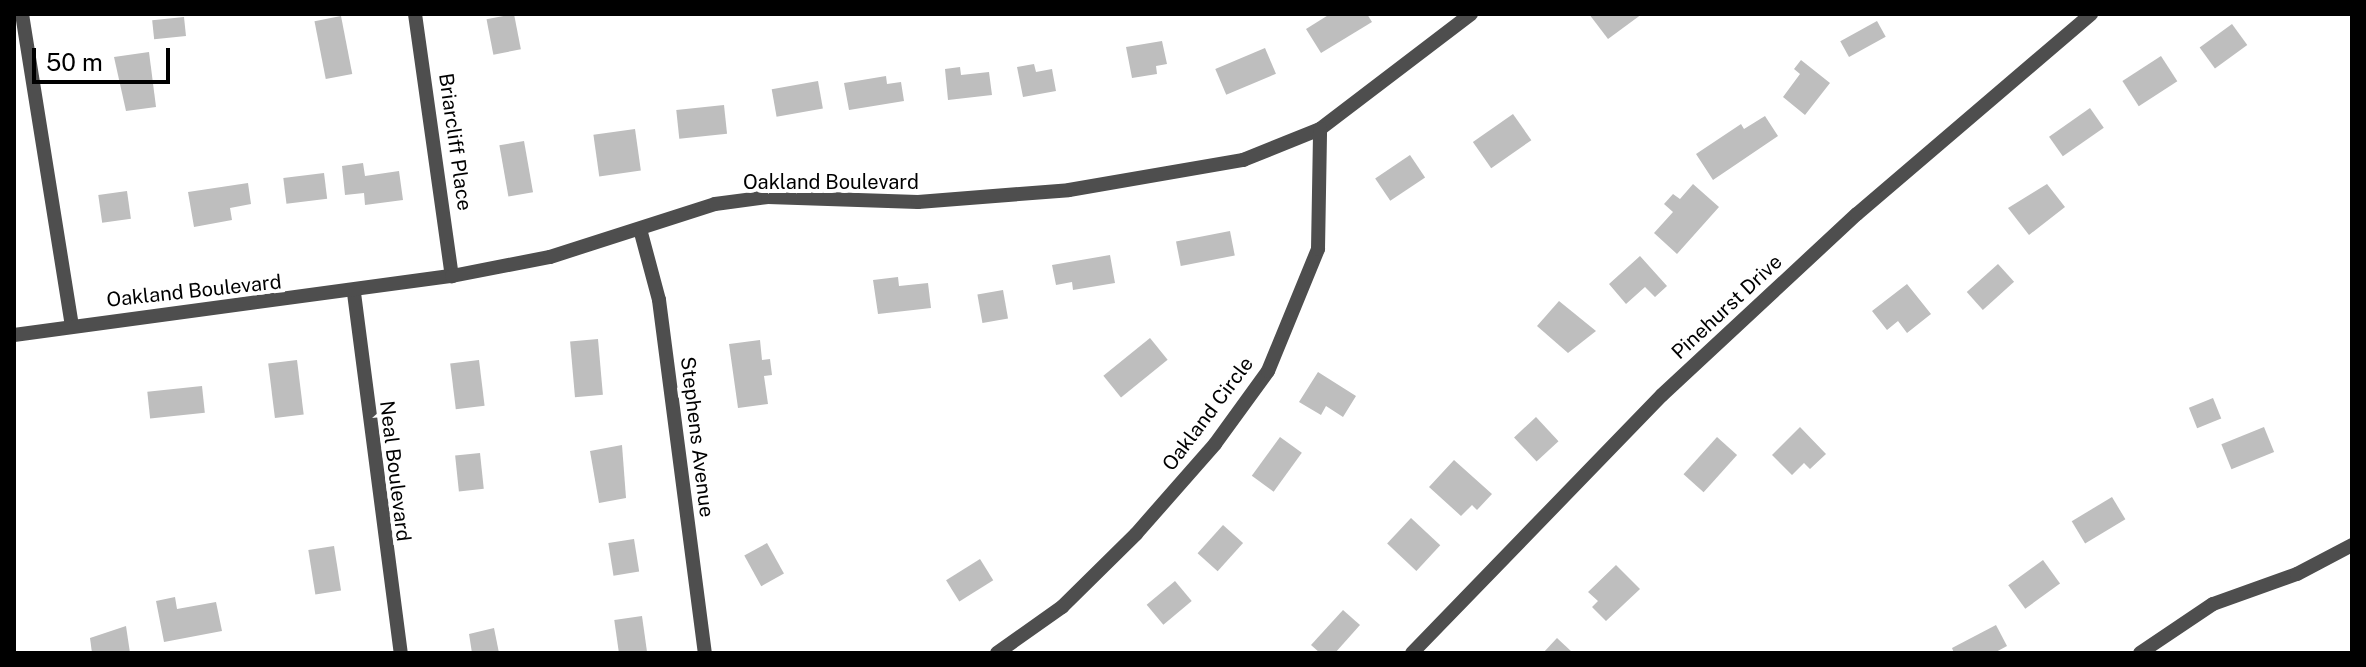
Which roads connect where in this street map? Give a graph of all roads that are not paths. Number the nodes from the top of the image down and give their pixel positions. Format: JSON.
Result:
{"nodes":[{"id":1,"x":22,"y":14,"type":"edge"},
{"id":2,"x":415,"y":14,"type":"edge"},
{"id":3,"x":1471,"y":14,"type":"edge"},
{"id":4,"x":2091,"y":14,"type":"edge"},
{"id":5,"x":1320,"y":129,"type":"junction"},
{"id":6,"x":640,"y":229,"type":"junction"},
{"id":7,"x":452,"y":276,"type":"junction"},
{"id":8,"x":354,"y":293,"type":"junction"},
{"id":9,"x":72,"y":325,"type":"junction"},
{"id":10,"x":14,"y":335,"type":"edge"},
{"id":11,"x":2352,"y":545,"type":"edge"},
{"id":12,"x":401,"y":653,"type":"edge"},
{"id":13,"x":705,"y":653,"type":"edge"},
{"id":14,"x":997,"y":653,"type":"edge"},
{"id":15,"x":1412,"y":653,"type":"edge"},
{"id":16,"x":2140,"y":653,"type":"edge"}],
"edges":[{"from":1,"to":9,"type":"street"},
{"from":2,"to":7,"type":"street","name":"Briarcliff Place"},
{"from":3,"to":5,"type":"street","name":"Oakland Boulevard"},
{"from":4,"to":15,"type":"street","name":"Pinehurst Drive"},
{"from":5,"to":6,"type":"street","name":"Oakland Boulevard"},
{"from":5,"to":14,"type":"street","name":"Oakland Circle"},
{"from":6,"to":7,"type":"street","name":"Oakland Boulevard"},
{"from":6,"to":13,"type":"street","name":"Stephens Avenue"},
{"from":7,"to":8,"type":"street","name":"Oakland Boulevard"},
{"from":8,"to":9,"type":"street","name":"Oakland Boulevard"},
{"from":8,"to":12,"type":"street","name":"Neal Boulevard"},
{"from":9,"to":10,"type":"street","name":"Oakland Boulevard"},
{"from":11,"to":16,"type":"street"}]}
